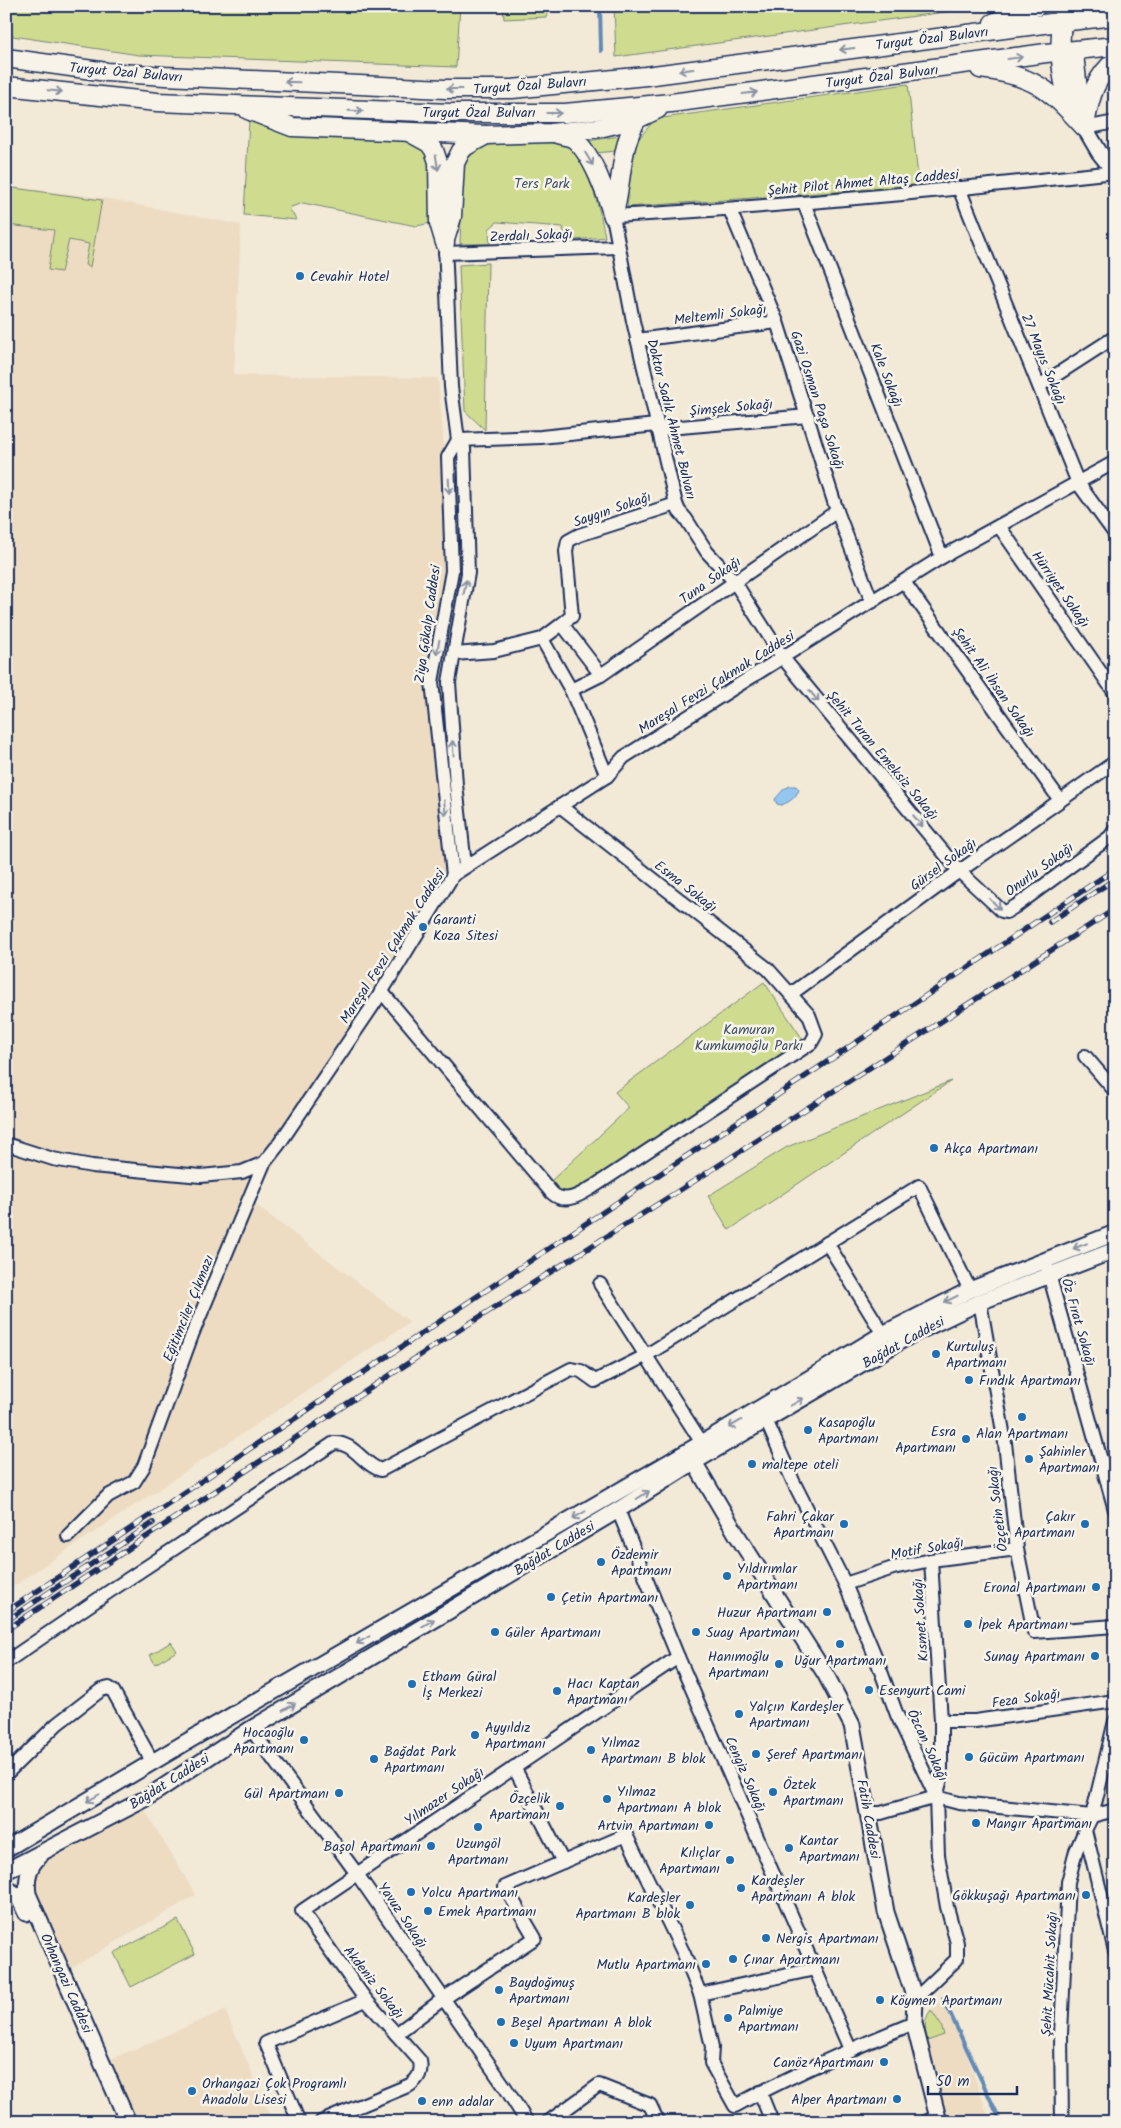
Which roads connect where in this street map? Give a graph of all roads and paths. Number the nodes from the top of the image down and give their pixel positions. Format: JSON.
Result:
{"nodes":[{"id":1,"x":1037,"y":6,"type":"edge"},
{"id":2,"x":1115,"y":16,"type":"edge"},
{"id":3,"x":1061,"y":19,"type":"edge"},
{"id":4,"x":967,"y":34,"type":"junction"},
{"id":5,"x":1115,"y":46,"type":"edge"},
{"id":6,"x":1067,"y":51,"type":"junction"},
{"id":7,"x":6,"y":58,"type":"edge"},
{"id":8,"x":1115,"y":61,"type":"edge"},
{"id":9,"x":950,"y":67,"type":"junction"},
{"id":10,"x":6,"y":86,"type":"edge"},
{"id":11,"x":671,"y":103,"type":"junction"},
{"id":12,"x":231,"y":104,"type":"junction"},
{"id":13,"x":637,"y":119,"type":"junction"},
{"id":14,"x":1115,"y":122,"type":"edge"},
{"id":15,"x":1084,"y":128,"type":"junction"},
{"id":16,"x":406,"y":130,"type":"junction"},
{"id":17,"x":551,"y":133,"type":"junction"},
{"id":18,"x":486,"y":134,"type":"junction"},
{"id":19,"x":1115,"y":172,"type":"edge"},
{"id":20,"x":959,"y":188,"type":"junction"},
{"id":21,"x":804,"y":203,"type":"junction"},
{"id":22,"x":730,"y":210,"type":"junction"},
{"id":23,"x":613,"y":216,"type":"junction"},
{"id":24,"x":618,"y":247,"type":"junction"},
{"id":25,"x":445,"y":248,"type":"junction"},
{"id":26,"x":777,"y":322,"type":"junction"},
{"id":27,"x":1115,"y":337,"type":"edge"},
{"id":28,"x":637,"y":340,"type":"junction"},
{"id":29,"x":1039,"y":386,"type":"junction"},
{"id":30,"x":808,"y":416,"type":"junction"},
{"id":31,"x":657,"y":427,"type":"junction"},
{"id":32,"x":458,"y":440,"type":"junction"},
{"id":33,"x":1115,"y":462,"type":"edge"},
{"id":34,"x":1078,"y":483,"type":"junction"},
{"id":35,"x":676,"y":504,"type":"junction"},
{"id":36,"x":838,"y":511,"type":"junction"},
{"id":37,"x":999,"y":526,"type":"junction"},
{"id":38,"x":1115,"y":534,"type":"edge"},
{"id":39,"x":942,"y":558,"type":"junction"},
{"id":40,"x":734,"y":581,"type":"junction"},
{"id":41,"x":904,"y":582,"type":"junction"},
{"id":42,"x":872,"y":602,"type":"junction"},
{"id":43,"x":562,"y":624,"type":"junction"},
{"id":44,"x":542,"y":639,"type":"junction"},
{"id":45,"x":454,"y":654,"type":"junction"},
{"id":46,"x":783,"y":658,"type":"junction"},
{"id":47,"x":601,"y":674,"type":"junction"},
{"id":48,"x":571,"y":690,"type":"junction"},
{"id":49,"x":1115,"y":693,"type":"edge"},
{"id":50,"x":1115,"y":762,"type":"edge"},
{"id":51,"x":607,"y":776,"type":"junction"},
{"id":52,"x":1060,"y":800,"type":"junction"},
{"id":53,"x":560,"y":806,"type":"junction"},
{"id":54,"x":1115,"y":830,"type":"edge"},
{"id":55,"x":465,"y":866,"type":"junction"},
{"id":56,"x":960,"y":871,"type":"junction"},
{"id":57,"x":453,"y":875,"type":"junction"},
{"id":58,"x":381,"y":991,"type":"junction"},
{"id":59,"x":791,"y":994,"type":"junction"},
{"id":60,"x":1086,"y":1056,"type":"dead end"},
{"id":61,"x":1115,"y":1091,"type":"edge"},
{"id":62,"x":6,"y":1144,"type":"edge"},
{"id":63,"x":264,"y":1163,"type":"junction"},
{"id":64,"x":1115,"y":1233,"type":"edge"},
{"id":65,"x":828,"y":1242,"type":"junction"},
{"id":66,"x":1115,"y":1250,"type":"edge"},
{"id":67,"x":1044,"y":1259,"type":"junction"},
{"id":68,"x":1050,"y":1275,"type":"junction"},
{"id":69,"x":600,"y":1284,"type":"dead end"},
{"id":70,"x":970,"y":1290,"type":"junction"},
{"id":71,"x":980,"y":1302,"type":"junction"},
{"id":72,"x":883,"y":1334,"type":"junction"},
{"id":73,"x":645,"y":1356,"type":"junction"},
{"id":74,"x":766,"y":1420,"type":"junction"},
{"id":75,"x":702,"y":1443,"type":"junction"},
{"id":76,"x":694,"y":1462,"type":"junction"},
{"id":77,"x":618,"y":1510,"type":"junction"},
{"id":78,"x":1115,"y":1510,"type":"edge"},
{"id":79,"x":68,"y":1536,"type":"dead end"},
{"id":80,"x":1017,"y":1549,"type":"junction"},
{"id":81,"x":931,"y":1560,"type":"junction"},
{"id":82,"x":845,"y":1584,"type":"junction"},
{"id":83,"x":1115,"y":1626,"type":"edge"},
{"id":84,"x":678,"y":1657,"type":"junction"},
{"id":85,"x":6,"y":1662,"type":"edge"},
{"id":86,"x":1115,"y":1701,"type":"edge"},
{"id":87,"x":941,"y":1721,"type":"junction"},
{"id":88,"x":1115,"y":1721,"type":"edge"},
{"id":89,"x":251,"y":1729,"type":"junction"},
{"id":90,"x":188,"y":1741,"type":"junction"},
{"id":91,"x":941,"y":1755,"type":"junction"},
{"id":92,"x":918,"y":1761,"type":"junction"},
{"id":93,"x":153,"y":1763,"type":"junction"},
{"id":94,"x":8,"y":1765,"type":"edge"},
{"id":95,"x":193,"y":1767,"type":"junction"},
{"id":96,"x":514,"y":1767,"type":"junction"},
{"id":97,"x":135,"y":1773,"type":"junction"},
{"id":98,"x":936,"y":1797,"type":"junction"},
{"id":99,"x":144,"y":1799,"type":"junction"},
{"id":100,"x":1115,"y":1810,"type":"edge"},
{"id":101,"x":869,"y":1813,"type":"junction"},
{"id":102,"x":1092,"y":1816,"type":"junction"},
{"id":103,"x":1085,"y":1830,"type":"junction"},
{"id":104,"x":25,"y":1838,"type":"junction"},
{"id":105,"x":6,"y":1849,"type":"edge"},
{"id":106,"x":49,"y":1849,"type":"junction"},
{"id":107,"x":564,"y":1862,"type":"junction"},
{"id":108,"x":10,"y":1870,"type":"edge"},
{"id":109,"x":357,"y":1874,"type":"junction"},
{"id":110,"x":12,"y":1892,"type":"edge"},
{"id":111,"x":302,"y":1911,"type":"joint"},
{"id":112,"x":1113,"y":1936,"type":"edge"},
{"id":113,"x":1115,"y":1951,"type":"edge"},
{"id":114,"x":815,"y":1969,"type":"junction"},
{"id":115,"x":700,"y":1994,"type":"junction"},
{"id":116,"x":443,"y":1999,"type":"junction"},
{"id":117,"x":915,"y":1999,"type":"junction"},
{"id":118,"x":366,"y":2000,"type":"junction"},
{"id":119,"x":914,"y":2023,"type":"junction"},
{"id":120,"x":396,"y":2034,"type":"junction"},
{"id":121,"x":850,"y":2049,"type":"junction"},
{"id":122,"x":760,"y":2092,"type":"junction"},
{"id":123,"x":934,"y":2120,"type":"edge"},
{"id":124,"x":119,"y":2122,"type":"edge"},
{"id":125,"x":128,"y":2122,"type":"edge"},
{"id":126,"x":299,"y":2122,"type":"edge"},
{"id":127,"x":321,"y":2122,"type":"edge"},
{"id":128,"x":527,"y":2122,"type":"edge"},
{"id":129,"x":548,"y":2122,"type":"edge"},
{"id":130,"x":658,"y":2122,"type":"edge"},
{"id":131,"x":772,"y":2122,"type":"edge"},
{"id":132,"x":1062,"y":2122,"type":"edge"}],
"edges":[{"from":1,"to":4,"type":"highway"},
{"from":2,"to":3,"type":"highway"},
{"from":3,"to":4,"type":"highway","name":"Turgut Özal Bulavrı"},
{"from":3,"to":6,"type":"highway"},
{"from":4,"to":7,"type":"highway","name":"Turgut Özal Bulavrı","one_way":true},
{"from":5,"to":6,"type":"highway"},
{"from":9,"to":6,"type":"highway","one_way":true},
{"from":6,"to":15,"type":"highway"},
{"from":8,"to":15,"type":"highway"},
{"from":11,"to":9,"type":"highway","name":"Turgut Özal Bulvarı","one_way":true},
{"from":9,"to":15,"type":"highway"},
{"from":10,"to":12,"type":"highway","name":"Turgut Özal Bulvarı","one_way":true},
{"from":12,"to":11,"type":"highway","name":"Turgut Özal Bulvarı","one_way":true},
{"from":11,"to":13,"type":"highway"},
{"from":12,"to":16,"type":"highway"},
{"from":13,"to":17,"type":"highway"},
{"from":13,"to":23,"type":"highway"},
{"from":14,"to":15,"type":"street"},
{"from":15,"to":19,"type":"main road"},
{"from":16,"to":18,"type":"highway"},
{"from":16,"to":25,"type":"highway","one_way":true},
{"from":17,"to":18,"type":"highway"},
{"from":17,"to":23,"type":"highway","one_way":true},
{"from":18,"to":25,"type":"highway"},
{"from":19,"to":20,"type":"street","name":"Şehit Pilot Ahmet Altaş Caddesi"},
{"from":20,"to":21,"type":"street","name":"Şehit Pilot Ahmet Altaş Caddesi"},
{"from":20,"to":29,"type":"street","name":"27 Mayıs Sokağı"},
{"from":21,"to":22,"type":"street","name":"Şehit Pilot Ahmet Altaş Caddesi"},
{"from":21,"to":39,"type":"street","name":"Kale Sokağı"},
{"from":22,"to":23,"type":"street","name":"Şehit Pilot Ahmet Altaş Caddesi"},
{"from":22,"to":26,"type":"street","name":"Gazi Osman Paşa Sokağı"},
{"from":23,"to":24,"type":"street","name":"Doktor Sadık Ahmet Bulvarı"},
{"from":24,"to":25,"type":"street","name":"Zerdalı Sokağı"},
{"from":24,"to":28,"type":"street","name":"Doktor Sadık Ahmet Bulvarı"},
{"from":25,"to":32,"type":"street"},
{"from":26,"to":28,"type":"street","name":"Meltemli Sokağı"},
{"from":26,"to":30,"type":"street","name":"Gazi Osman Paşa Sokağı"},
{"from":27,"to":29,"type":"street"},
{"from":28,"to":31,"type":"street","name":"Doktor Sadık Ahmet Bulvarı"},
{"from":29,"to":34,"type":"street","name":"27 Mayıs Sokağı"},
{"from":30,"to":31,"type":"street","name":"Şimşek Sokağı"},
{"from":30,"to":36,"type":"street","name":"Gazi Osman Paşa Sokağı"},
{"from":31,"to":32,"type":"street","name":"Şimşek Sokağı"},
{"from":31,"to":35,"type":"street","name":"Doktor Sadık Ahmet Bulvarı"},
{"from":45,"to":32,"type":"street","one_way":true},
{"from":32,"to":57,"type":"street","name":"Ziya Gökalp Caddesi","one_way":true},
{"from":33,"to":34,"type":"street","name":"Mareşal Fevzi Çakmak Caddesi"},
{"from":34,"to":37,"type":"street","name":"Mareşal Fevzi Çakmak Caddesi"},
{"from":34,"to":38,"type":"street","name":"27 Mayıs Sokağı"},
{"from":35,"to":40,"type":"street","name":"Doktor Sadık Ahmet Bulvarı"},
{"from":35,"to":43,"type":"street","name":"Saygın Sokağı"},
{"from":36,"to":40,"type":"street","name":"Tuna Sokağı"},
{"from":36,"to":42,"type":"street","name":"Gazi Osman Paşa Sokağı"},
{"from":37,"to":39,"type":"street","name":"Mareşal Fevzi Çakmak Caddesi"},
{"from":37,"to":49,"type":"street","name":"Hürriyet Sokağı"},
{"from":39,"to":41,"type":"street","name":"Mareşal Fevzi Çakmak Caddesi"},
{"from":40,"to":46,"type":"street","name":"Doktor Sadık Ahmet Bulvarı"},
{"from":40,"to":47,"type":"street","name":"Tuna Sokağı"},
{"from":41,"to":42,"type":"street","name":"Mareşal Fevzi Çakmak Caddesi"},
{"from":41,"to":52,"type":"street","name":"Şehit Ali İhsan Sokağı"},
{"from":42,"to":46,"type":"street","name":"Mareşal Fevzi Çakmak Caddesi"},
{"from":43,"to":44,"type":"street"},
{"from":43,"to":47,"type":"street"},
{"from":44,"to":45,"type":"street"},
{"from":44,"to":48,"type":"street"},
{"from":55,"to":45,"type":"street","one_way":true},
{"from":46,"to":51,"type":"street","name":"Mareşal Fevzi Çakmak Caddesi"},
{"from":46,"to":56,"type":"street","name":"Şehit Turan Emeksiz Sokağı","one_way":true},
{"from":47,"to":48,"type":"street"},
{"from":48,"to":51,"type":"street"},
{"from":50,"to":52,"type":"street","name":"Gürsel Sokağı"},
{"from":51,"to":53,"type":"street","name":"Mareşal Fevzi Çakmak Caddesi"},
{"from":52,"to":56,"type":"street","name":"Gürsel Sokağı"},
{"from":53,"to":55,"type":"street","name":"Mareşal Fevzi Çakmak Caddesi"},
{"from":53,"to":59,"type":"street","name":"Esma Sokağı"},
{"from":56,"to":54,"type":"street","name":"Onurlu Sokağı","one_way":true},
{"from":55,"to":57,"type":"street","name":"Mareşal Fevzi Çakmak Caddesi"},
{"from":56,"to":59,"type":"street","name":"Gürsel Sokağı"},
{"from":57,"to":58,"type":"street","name":"Mareşal Fevzi Çakmak Caddesi"},
{"from":58,"to":59,"type":"street","name":"Esma Sokağı"},
{"from":58,"to":63,"type":"street","name":"Mareşal Fevzi Çakmak Caddesi"},
{"from":60,"to":61,"type":"street"},
{"from":62,"to":63,"type":"street"},
{"from":63,"to":79,"type":"street","name":"Eğitimciler Çıkmazı"},
{"from":64,"to":67,"type":"main road","name":"Bağdat Caddesi","one_way":true},
{"from":65,"to":70,"type":"street"},
{"from":65,"to":72,"type":"street"},
{"from":65,"to":73,"type":"street"},
{"from":66,"to":68,"type":"main road","name":"Bağdat Caddesi"},
{"from":67,"to":68,"type":"street","name":"Öz Fırat Sokağı"},
{"from":67,"to":70,"type":"main road","name":"Bağdat Caddesi"},
{"from":68,"to":71,"type":"main road","name":"Bağdat Caddesi"},
{"from":68,"to":78,"type":"street","name":"Öz Fırat Sokağı"},
{"from":69,"to":73,"type":"street"},
{"from":70,"to":72,"type":"main road","name":"Bağdat Caddesi","one_way":true},
{"from":74,"to":71,"type":"main road","name":"Bağdat Caddesi","one_way":true},
{"from":71,"to":80,"type":"street","name":"Özçetin Sokağı"},
{"from":72,"to":75,"type":"main road","name":"Bağdat Caddesi","one_way":true},
{"from":73,"to":75,"type":"street"},
{"from":73,"to":85,"type":"street"},
{"from":74,"to":76,"type":"main road","name":"Bağdat Caddesi"},
{"from":74,"to":82,"type":"street","name":"Özcan Sokağı"},
{"from":75,"to":90,"type":"main road","name":"Bağdat Caddesi","one_way":true},
{"from":77,"to":76,"type":"main road","name":"Bağdat Caddesi","one_way":true},
{"from":76,"to":101,"type":"main road","name":"Fatih Caddesi"},
{"from":77,"to":84,"type":"street","name":"Cengiz Sokağı"},
{"from":89,"to":77,"type":"main road","name":"Bağdat Caddesi","one_way":true},
{"from":80,"to":81,"type":"street","name":"Motif Sokağı"},
{"from":80,"to":83,"type":"street","name":"Özçetin Sokağı"},
{"from":81,"to":82,"type":"street","name":"Motif Sokağı"},
{"from":81,"to":87,"type":"street","name":"Kısmet Sokağı"},
{"from":82,"to":92,"type":"street","name":"Özcan Sokağı"},
{"from":84,"to":96,"type":"street","name":"Yılmazer Sokağı"},
{"from":84,"to":114,"type":"street","name":"Cengiz Sokağı"},
{"from":86,"to":87,"type":"street","name":"Feza Sokağı"},
{"from":87,"to":91,"type":"street","name":"Kısmet Sokağı"},
{"from":88,"to":102,"type":"street","name":"Şehit Mücahit Sokağı"},
{"from":89,"to":95,"type":"main road","name":"Bağdat Caddesi"},
{"from":89,"to":109,"type":"street","name":"Yavuz Sokağı"},
{"from":90,"to":93,"type":"main road","name":"Bağdat Caddesi"},
{"from":90,"to":95,"type":"main road"},
{"from":91,"to":92,"type":"street"},
{"from":91,"to":98,"type":"street","name":"Kısmet Sokağı"},
{"from":92,"to":98,"type":"street","name":"Özcan Sokağı"},
{"from":93,"to":94,"type":"street"},
{"from":93,"to":97,"type":"main road","name":"Bağdat Caddesi"},
{"from":95,"to":99,"type":"main road","name":"Bağdat Caddesi"},
{"from":96,"to":107,"type":"street"},
{"from":96,"to":109,"type":"street","name":"Yılmazer Sokağı"},
{"from":97,"to":99,"type":"main road"},
{"from":97,"to":104,"type":"main road","name":"Bağdat Caddesi","one_way":true},
{"from":98,"to":101,"type":"street"},
{"from":98,"to":102,"type":"street"},
{"from":98,"to":117,"type":"street","name":"Özcan Sokağı"},
{"from":99,"to":106,"type":"main road","name":"Bağdat Caddesi"},
{"from":100,"to":102,"type":"street"},
{"from":101,"to":117,"type":"main road","name":"Fatih Caddesi"},
{"from":102,"to":103,"type":"street","name":"Şehit Mücahit Sokağı"},
{"from":103,"to":112,"type":"street"},
{"from":103,"to":132,"type":"street","name":"Şehit Mücahit Sokağı"},
{"from":104,"to":105,"type":"main road","name":"Bağdat Caddesi"},
{"from":104,"to":108,"type":"main road"},
{"from":106,"to":108,"type":"main road","name":"Bağdat Caddesi"},
{"from":106,"to":125,"type":"main road","name":"Orhangazi Caddesi"},
{"from":107,"to":115,"type":"street"},
{"from":107,"to":116,"type":"street"},
{"from":108,"to":110,"type":"main road","name":"Orhangazi Caddesi"},
{"from":109,"to":111,"type":"street","name":"Yılmazer Sokağı"},
{"from":109,"to":116,"type":"street","name":"Yavuz Sokağı"},
{"from":110,"to":124,"type":"main road","name":"Orhangazi Caddesi"},
{"from":111,"to":118,"type":"street","name":"Akdeniz Sokağı"},
{"from":112,"to":113,"type":"street"},
{"from":114,"to":115,"type":"street"},
{"from":114,"to":121,"type":"street","name":"Cengiz Sokağı"},
{"from":115,"to":122,"type":"street"},
{"from":116,"to":120,"type":"street"},
{"from":116,"to":128,"type":"street","name":"Yavuz Sokağı"},
{"from":117,"to":119,"type":"main road","name":"Fatih Caddesi"},
{"from":118,"to":120,"type":"street","name":"Akdeniz Sokağı"},
{"from":118,"to":126,"type":"street"},
{"from":119,"to":121,"type":"street"},
{"from":119,"to":123,"type":"main road","name":"Fatih Caddesi"},
{"from":120,"to":127,"type":"street","name":"Akdeniz Sokağı"},
{"from":121,"to":122,"type":"street"},
{"from":122,"to":131,"type":"street"},
{"from":129,"to":130,"type":"street"}]}
